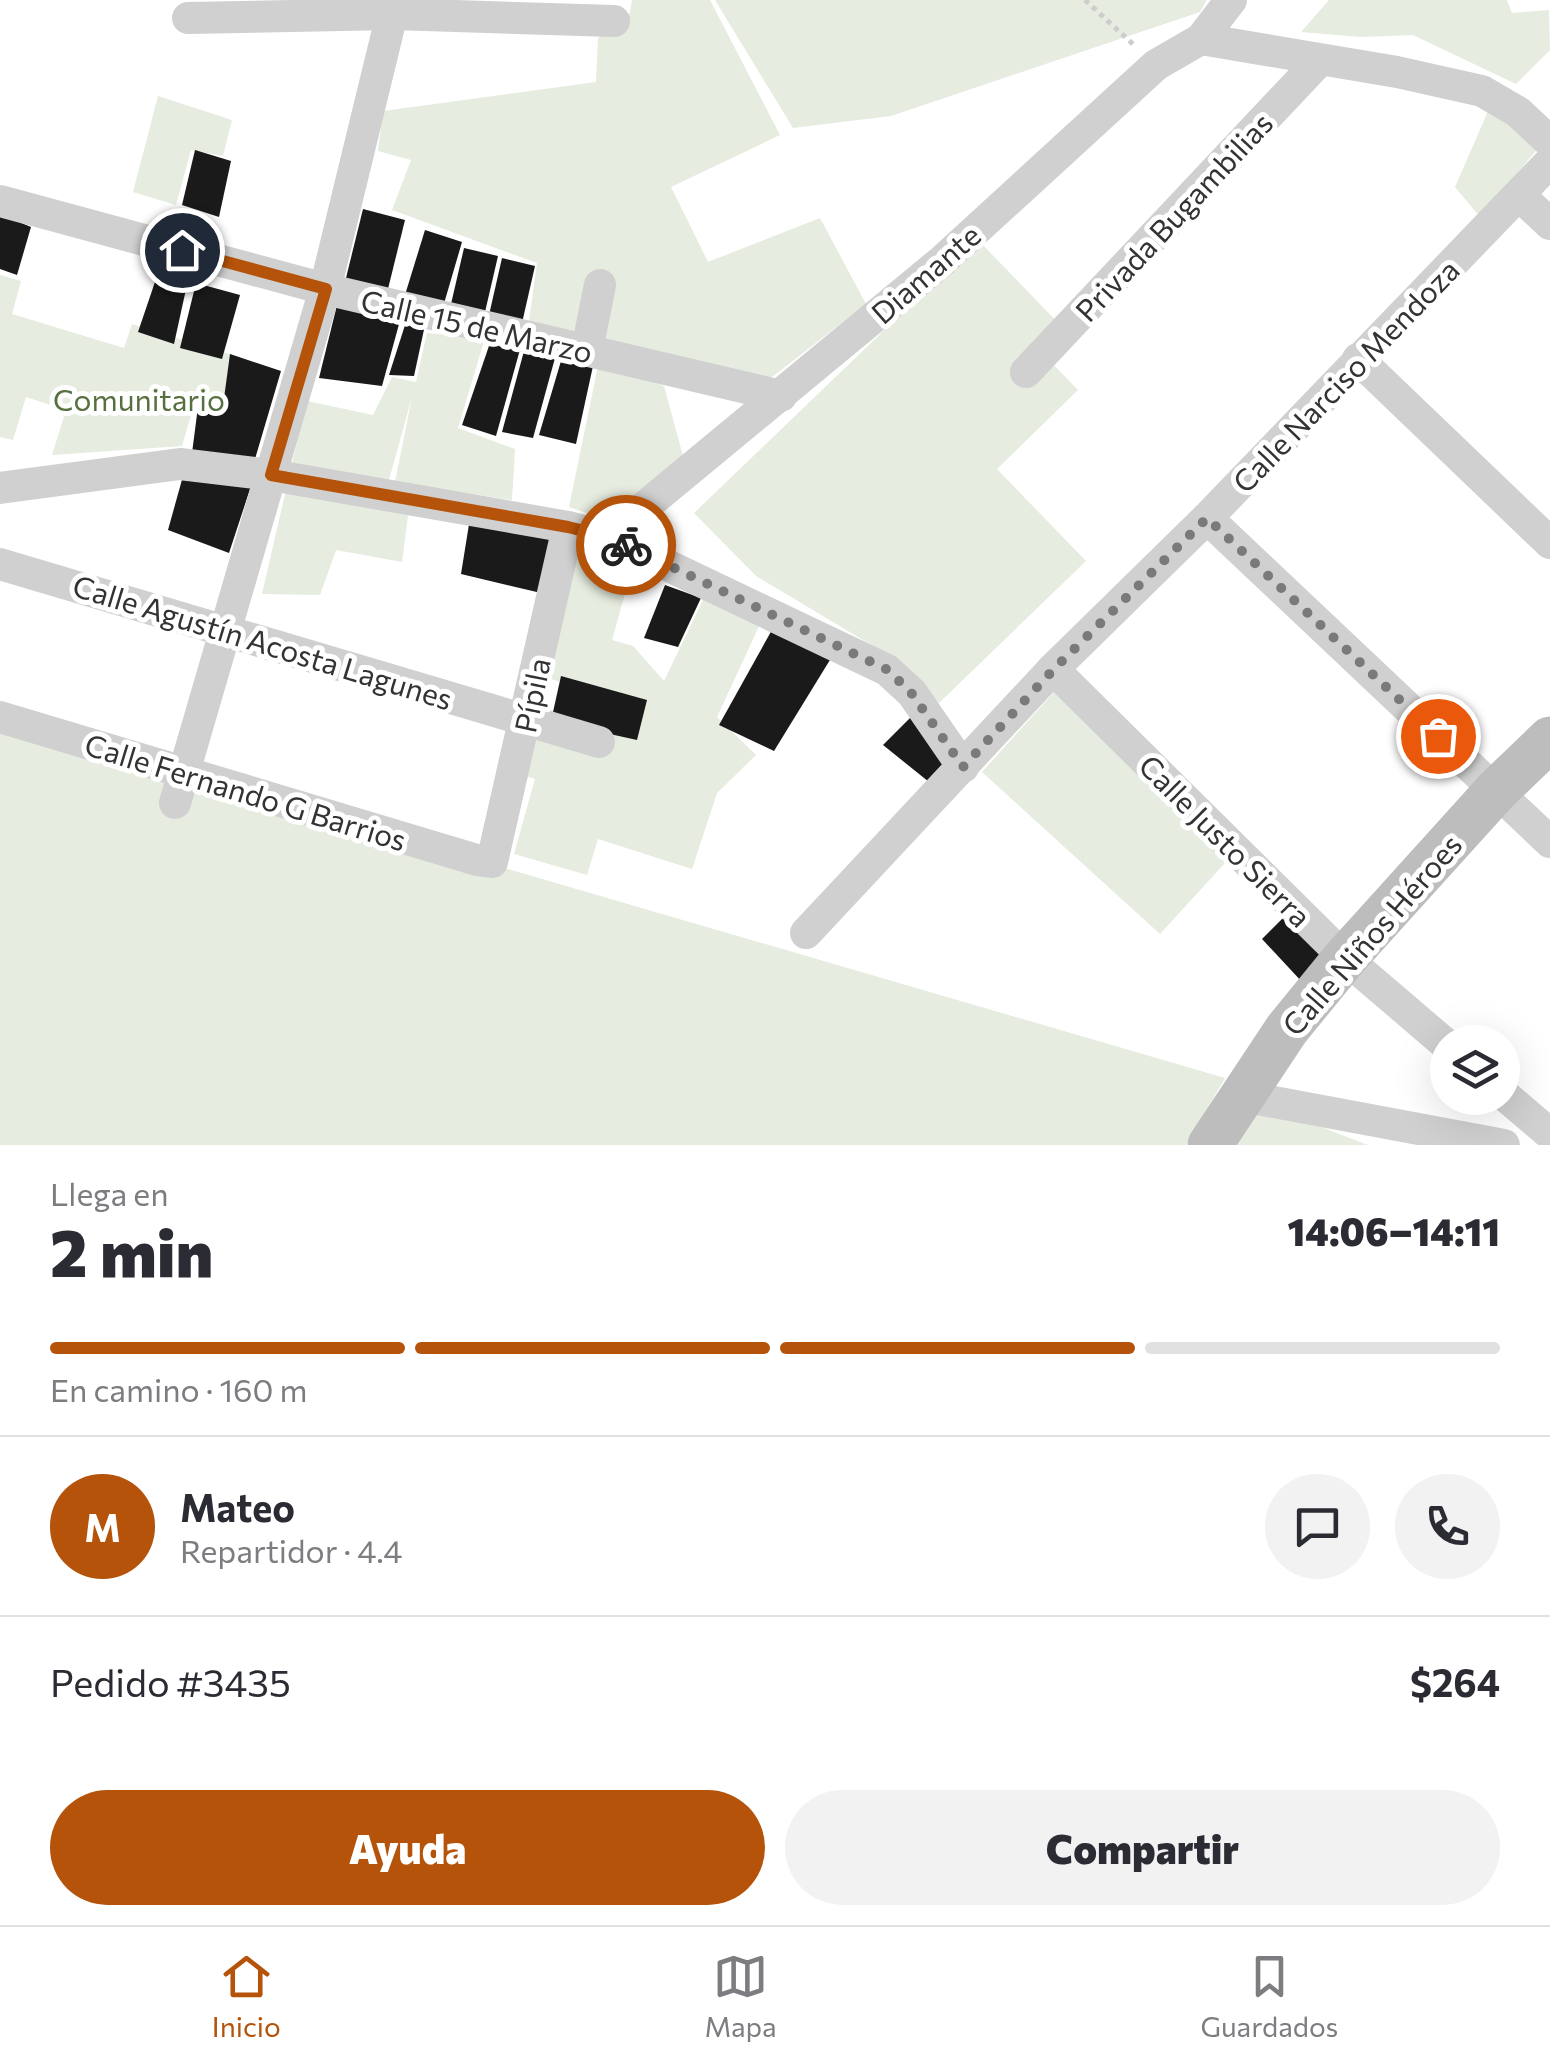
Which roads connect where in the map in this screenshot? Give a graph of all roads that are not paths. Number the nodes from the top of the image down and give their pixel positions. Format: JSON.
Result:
{"nodes":[{"id":1,"x":1230,"y":0,"type":"edge"},
{"id":2,"x":392,"y":14,"type":"junction"},
{"id":3,"x":188,"y":18,"type":"dead end"},
{"id":4,"x":614,"y":21,"type":"dead end"},
{"id":5,"x":1202,"y":38,"type":"junction"},
{"id":6,"x":1319,"y":61,"type":"junction"},
{"id":7,"x":1550,"y":142,"type":"edge"},
{"id":8,"x":1550,"y":162,"type":"edge"},
{"id":9,"x":1519,"y":195,"type":"junction"},
{"id":10,"x":0,"y":201,"type":"edge"},
{"id":11,"x":1550,"y":224,"type":"edge"},
{"id":12,"x":600,"y":285,"type":"dead end"},
{"id":13,"x":326,"y":289,"type":"junction"},
{"id":14,"x":587,"y":350,"type":"junction"},
{"id":15,"x":1358,"y":359,"type":"junction"},
{"id":16,"x":1026,"y":372,"type":"dead end"},
{"id":17,"x":782,"y":396,"type":"junction"},
{"id":18,"x":271,"y":475,"type":"junction"},
{"id":19,"x":0,"y":488,"type":"edge"},
{"id":20,"x":1207,"y":518,"type":"junction"},
{"id":21,"x":568,"y":527,"type":"junction"},
{"id":22,"x":608,"y":537,"type":"junction"},
{"id":23,"x":1550,"y":543,"type":"edge"},
{"id":24,"x":0,"y":564,"type":"edge"},
{"id":25,"x":226,"y":630,"type":"junction"},
{"id":26,"x":1054,"y":669,"type":"junction"},
{"id":27,"x":0,"y":717,"type":"edge"},
{"id":28,"x":526,"y":720,"type":"junction"},
{"id":29,"x":1550,"y":739,"type":"edge"},
{"id":30,"x":599,"y":742,"type":"dead end"},
{"id":31,"x":963,"y":767,"type":"junction"},
{"id":32,"x":179,"y":788,"type":"junction"},
{"id":33,"x":1496,"y":791,"type":"junction"},
{"id":34,"x":1550,"y":842,"type":"edge"},
{"id":35,"x":492,"y":862,"type":"joint"},
{"id":36,"x":806,"y":933,"type":"dead end"},
{"id":37,"x":1345,"y":958,"type":"junction"},
{"id":38,"x":1430,"y":1031,"type":"edge"},
{"id":39,"x":1242,"y":1096,"type":"junction"},
{"id":40,"x":1520,"y":1108,"type":"edge"},
{"id":41,"x":1550,"y":1134,"type":"edge"},
{"id":42,"x":1210,"y":1145,"type":"edge"},
{"id":43,"x":1504,"y":1145,"type":"edge"}],
"edges":[{"from":1,"to":5,"type":"street","name":"Diamante"},
{"from":2,"to":3,"type":"street"},
{"from":2,"to":4,"type":"street"},
{"from":2,"to":13,"type":"street"},
{"from":5,"to":6,"type":"street"},
{"from":5,"to":17,"type":"street","name":"Diamante"},
{"from":6,"to":7,"type":"street"},
{"from":6,"to":16,"type":"street","name":"Privada Bugambilias"},
{"from":8,"to":9,"type":"street","name":"Calle Narciso Mendoza"},
{"from":9,"to":11,"type":"street"},
{"from":9,"to":15,"type":"street","name":"Calle Narciso Mendoza"},
{"from":10,"to":13,"type":"street","name":"Calle 15 de Marzo"},
{"from":12,"to":14,"type":"street"},
{"from":13,"to":14,"type":"street","name":"Calle 15 de Marzo"},
{"from":13,"to":18,"type":"street"},
{"from":14,"to":17,"type":"street","name":"Calle 15 de Marzo"},
{"from":15,"to":20,"type":"street","name":"Calle Narciso Mendoza"},
{"from":15,"to":23,"type":"street"},
{"from":17,"to":22,"type":"street","name":"Diamante"},
{"from":18,"to":19,"type":"street"},
{"from":18,"to":21,"type":"street"},
{"from":18,"to":25,"type":"street"},
{"from":20,"to":26,"type":"street","name":"Calle Narciso Mendoza"},
{"from":20,"to":33,"type":"street"},
{"from":21,"to":22,"type":"street"},
{"from":21,"to":28,"type":"street","name":"Pípila"},
{"from":22,"to":31,"type":"street"},
{"from":24,"to":25,"type":"street","name":"Calle Agustín Acosta Lagunes"},
{"from":25,"to":28,"type":"street","name":"Calle Agustín Acosta Lagunes"},
{"from":25,"to":32,"type":"street"},
{"from":26,"to":31,"type":"street","name":"Calle Narciso Mendoza"},
{"from":26,"to":37,"type":"street","name":"Calle Justo Sierra"},
{"from":27,"to":32,"type":"street","name":"Calle Fernando G Barrios"},
{"from":28,"to":30,"type":"street","name":"Calle Agustín Acosta Lagunes"},
{"from":28,"to":35,"type":"street","name":"Pípila"},
{"from":29,"to":33,"type":"street","name":"Calle Niños Héroes"},
{"from":31,"to":36,"type":"street","name":"Calle Narciso Mendoza"},
{"from":32,"to":35,"type":"street","name":"Calle Fernando G Barrios"},
{"from":33,"to":34,"type":"street"},
{"from":33,"to":37,"type":"street","name":"Calle Niños Héroes"},
{"from":37,"to":38,"type":"street","name":"Calle Justo Sierra"},
{"from":37,"to":39,"type":"street","name":"Calle Niños Héroes"},
{"from":39,"to":42,"type":"street","name":"Calle Niños Héroes"},
{"from":39,"to":43,"type":"street"},
{"from":40,"to":41,"type":"street"}]}
